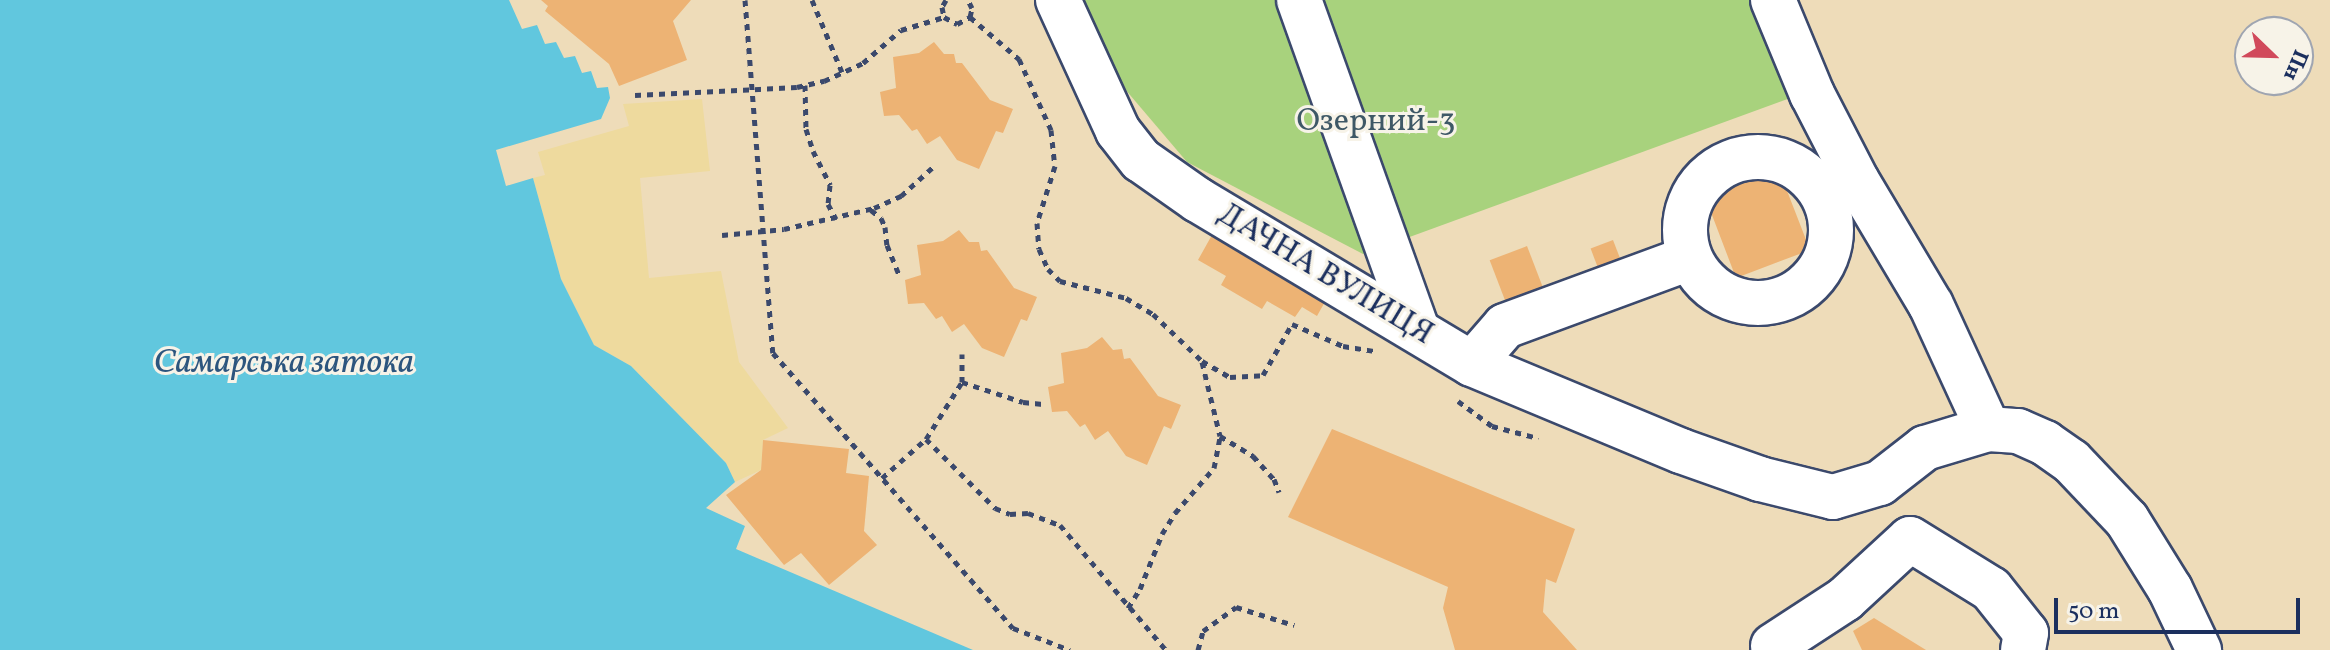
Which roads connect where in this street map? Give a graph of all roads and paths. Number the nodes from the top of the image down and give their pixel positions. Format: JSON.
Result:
{"nodes":[{"id":1,"x":745,"y":0,"type":"edge"},
{"id":2,"x":812,"y":0,"type":"edge"},
{"id":3,"x":946,"y":0,"type":"edge"},
{"id":4,"x":968,"y":0,"type":"edge"},
{"id":5,"x":1058,"y":0,"type":"edge"},
{"id":6,"x":1299,"y":0,"type":"edge"},
{"id":7,"x":1773,"y":0,"type":"edge"},
{"id":8,"x":944,"y":17,"type":"junction"},
{"id":9,"x":970,"y":17,"type":"junction"},
{"id":10,"x":842,"y":72,"type":"junction"},
{"id":11,"x":805,"y":85,"type":"junction"},
{"id":12,"x":752,"y":86,"type":"junction"},
{"id":13,"x":635,"y":95,"type":"dead end"},
{"id":14,"x":933,"y":167,"type":"dead end"},
{"id":15,"x":870,"y":210,"type":"junction"},
{"id":16,"x":836,"y":219,"type":"junction"},
{"id":17,"x":763,"y":230,"type":"junction"},
{"id":18,"x":722,"y":235,"type":"dead end"},
{"id":19,"x":1690,"y":258,"type":"dead end"},
{"id":20,"x":899,"y":275,"type":"dead end"},
{"id":21,"x":1400,"y":341,"type":"junction"},
{"id":22,"x":962,"y":354,"type":"dead end"},
{"id":23,"x":1202,"y":361,"type":"junction"},
{"id":24,"x":962,"y":382,"type":"junction"},
{"id":25,"x":1464,"y":382,"type":"junction"},
{"id":26,"x":1043,"y":404,"type":"dead end"},
{"id":27,"x":1988,"y":429,"type":"junction"},
{"id":28,"x":1220,"y":436,"type":"junction"},
{"id":29,"x":1538,"y":438,"type":"dead end"},
{"id":30,"x":926,"y":439,"type":"junction"},
{"id":31,"x":882,"y":478,"type":"junction"},
{"id":32,"x":1279,"y":492,"type":"dead end"},
{"id":33,"x":1902,"y":548,"type":"junction"},
{"id":34,"x":1128,"y":608,"type":"junction"},
{"id":35,"x":1294,"y":625,"type":"dead end"},
{"id":36,"x":1773,"y":646,"type":"dead end"},
{"id":37,"x":1070,"y":650,"type":"edge"},
{"id":38,"x":1166,"y":650,"type":"edge"},
{"id":39,"x":1198,"y":650,"type":"edge"},
{"id":40,"x":2015,"y":650,"type":"edge"},
{"id":41,"x":2023,"y":650,"type":"edge"},
{"id":42,"x":2199,"y":650,"type":"edge"}],
"edges":[{"from":1,"to":12,"type":"path"},
{"from":2,"to":10,"type":"path"},
{"from":3,"to":8,"type":"path"},
{"from":4,"to":9,"type":"path"},
{"from":5,"to":21,"type":"street","name":"ДАЧНА ВУЛИЦЯ"},
{"from":6,"to":21,"type":"street"},
{"from":7,"to":27,"type":"street"},
{"from":8,"to":9,"type":"path"},
{"from":8,"to":10,"type":"path"},
{"from":9,"to":23,"type":"path"},
{"from":10,"to":11,"type":"path"},
{"from":11,"to":12,"type":"path"},
{"from":11,"to":16,"type":"path"},
{"from":12,"to":13,"type":"path"},
{"from":12,"to":17,"type":"path"},
{"from":14,"to":15,"type":"path"},
{"from":15,"to":16,"type":"path"},
{"from":15,"to":20,"type":"path"},
{"from":16,"to":17,"type":"path"},
{"from":17,"to":18,"type":"path"},
{"from":17,"to":31,"type":"path"},
{"from":19,"to":25,"type":"street"},
{"from":21,"to":23,"type":"path"},
{"from":21,"to":25,"type":"street","name":"ДАЧНА ВУЛИЦЯ"},
{"from":22,"to":24,"type":"path"},
{"from":23,"to":28,"type":"path"},
{"from":24,"to":26,"type":"path"},
{"from":24,"to":30,"type":"path"},
{"from":25,"to":27,"type":"street","name":"ДАЧНА ВУЛИЦЯ"},
{"from":25,"to":29,"type":"path"},
{"from":27,"to":42,"type":"street"},
{"from":28,"to":32,"type":"path"},
{"from":28,"to":34,"type":"path"},
{"from":30,"to":31,"type":"path"},
{"from":30,"to":34,"type":"path"},
{"from":31,"to":37,"type":"path"},
{"from":33,"to":36,"type":"street"},
{"from":33,"to":40,"type":"street"},
{"from":33,"to":41,"type":"street"},
{"from":34,"to":38,"type":"path"},
{"from":35,"to":39,"type":"path"}]}
